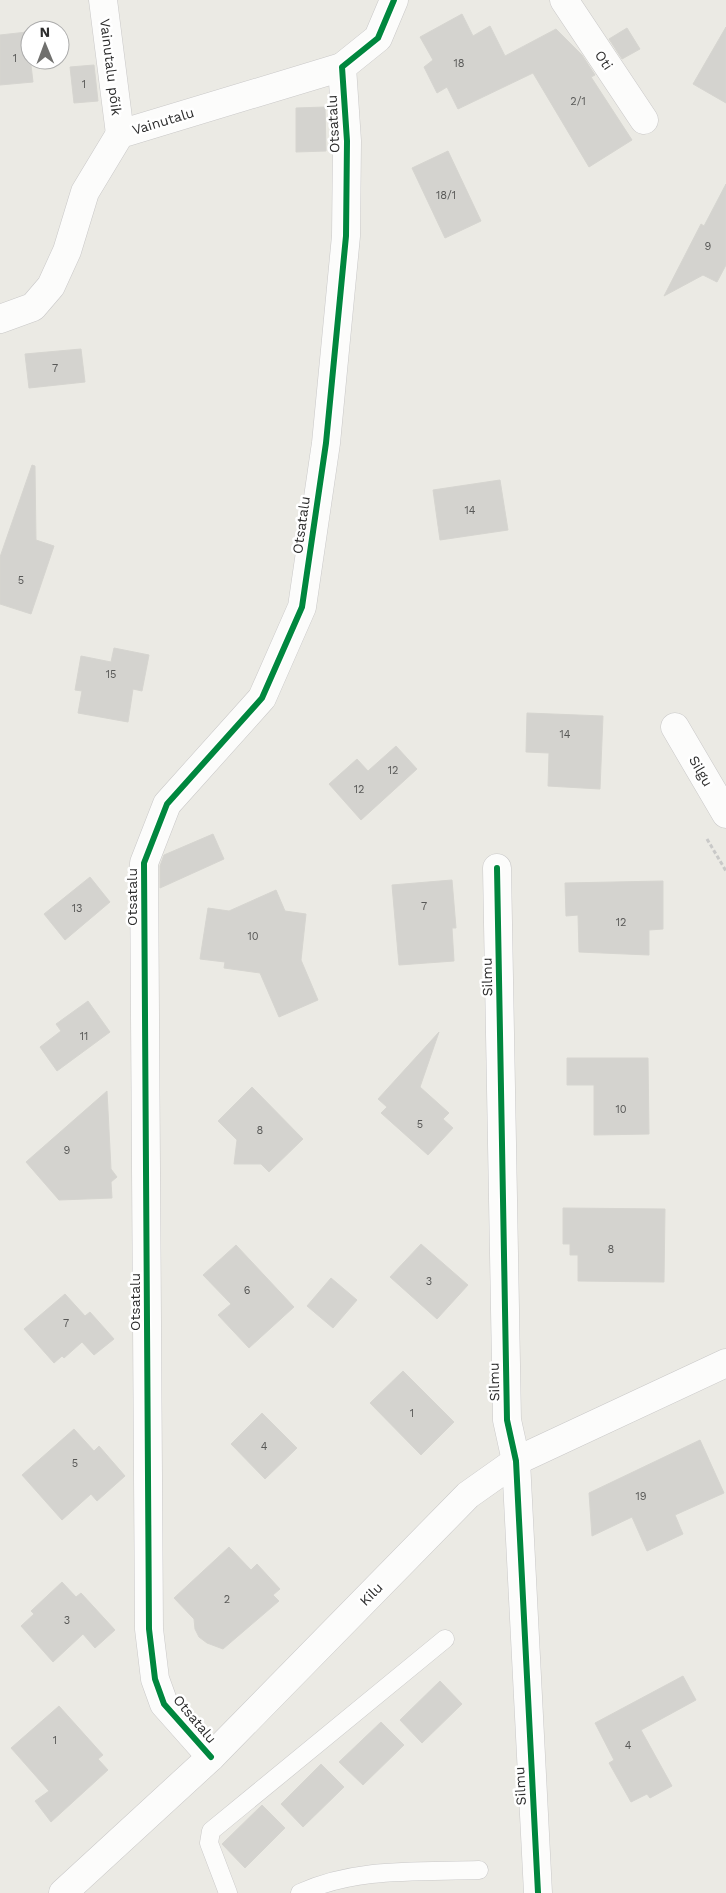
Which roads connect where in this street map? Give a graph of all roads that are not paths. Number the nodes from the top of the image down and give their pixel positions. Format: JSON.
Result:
{"nodes":[{"id":1,"x":103,"y":0,"type":"edge"},
{"id":2,"x":394,"y":0,"type":"edge"},
{"id":3,"x":564,"y":0,"type":"edge"},
{"id":4,"x":342,"y":67,"type":"junction"},
{"id":5,"x":644,"y":120,"type":"dead end"},
{"id":6,"x":120,"y":134,"type":"junction"},
{"id":7,"x":0,"y":319,"type":"edge"},
{"id":8,"x":675,"y":727,"type":"dead end"},
{"id":9,"x":726,"y":814,"type":"edge"},
{"id":10,"x":497,"y":868,"type":"dead end"},
{"id":11,"x":726,"y":1363,"type":"edge"},
{"id":12,"x":516,"y":1461,"type":"junction"},
{"id":13,"x":445,"y":1639,"type":"dead end"},
{"id":14,"x":210,"y":1757,"type":"junction"},
{"id":15,"x":479,"y":1870,"type":"dead end"},
{"id":16,"x":63,"y":1893,"type":"edge"},
{"id":17,"x":228,"y":1893,"type":"edge"},
{"id":18,"x":300,"y":1893,"type":"edge"},
{"id":19,"x":538,"y":1893,"type":"edge"}],
"edges":[{"from":1,"to":6,"type":"street","name":"Vainutalu põik"},
{"from":2,"to":4,"type":"street"},
{"from":3,"to":5,"type":"street","name":"Oti"},
{"from":4,"to":6,"type":"street","name":"Vainutalu"},
{"from":4,"to":14,"type":"street","name":"Otsatalu"},
{"from":6,"to":7,"type":"street","name":"Vainutalu"},
{"from":8,"to":9,"type":"street","name":"Silgu"},
{"from":10,"to":12,"type":"street","name":"Silmu"},
{"from":11,"to":12,"type":"street","name":"Kilu"},
{"from":12,"to":14,"type":"street","name":"Kilu"},
{"from":12,"to":19,"type":"street","name":"Silmu"},
{"from":13,"to":17,"type":"lane"},
{"from":14,"to":16,"type":"street","name":"Kilu"},
{"from":15,"to":18,"type":"lane"}]}
